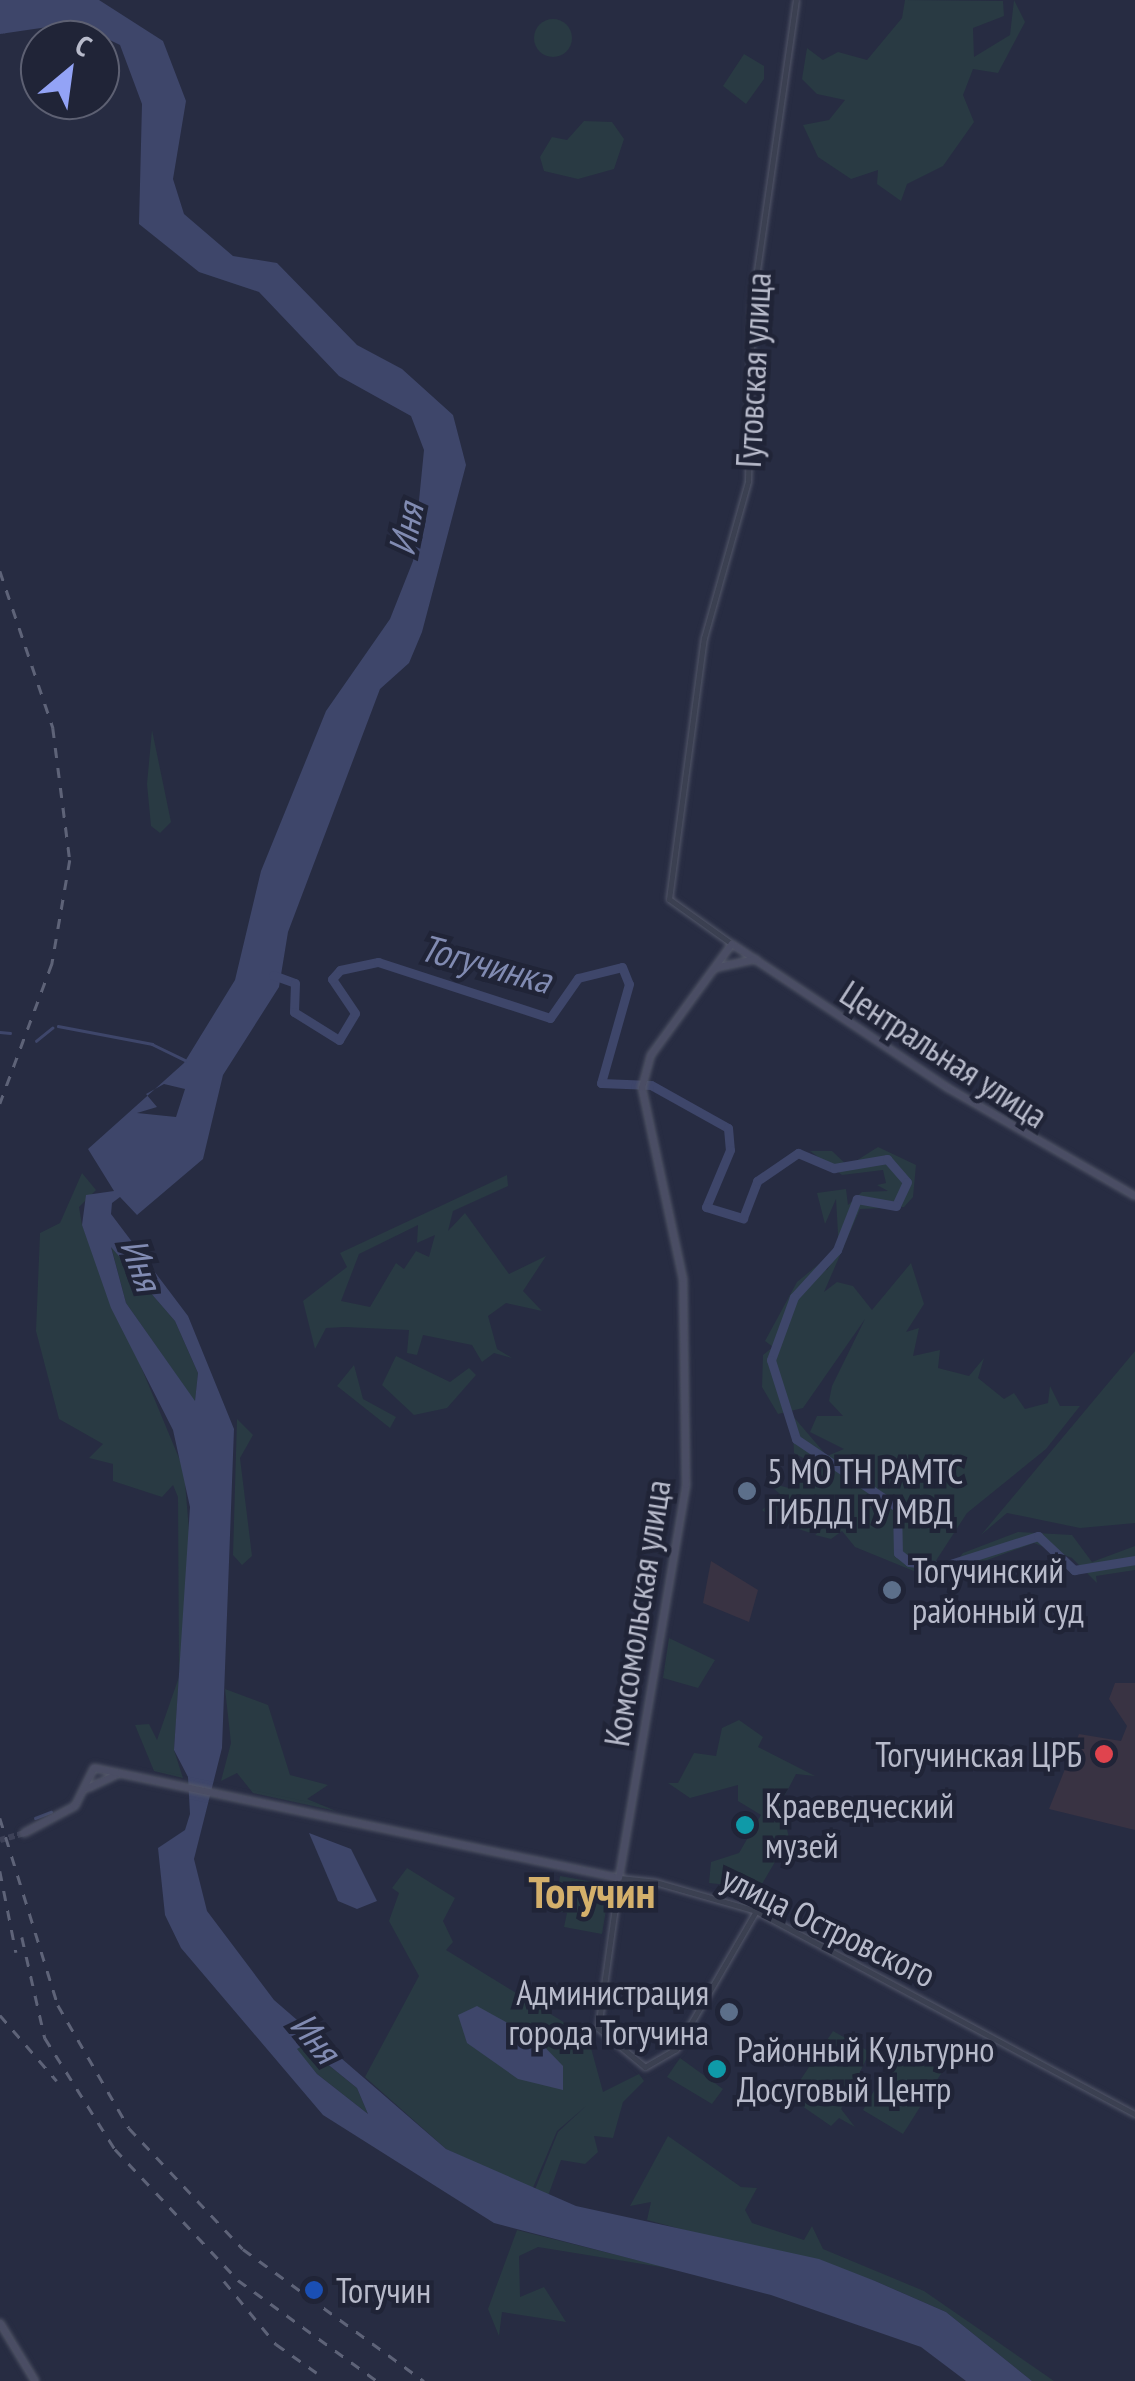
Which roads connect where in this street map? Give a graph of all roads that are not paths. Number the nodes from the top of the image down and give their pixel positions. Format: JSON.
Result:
{"nodes":[{"id":1,"x":796,"y":0,"type":"edge"},
{"id":2,"x":732,"y":944,"type":"junction"},
{"id":3,"x":759,"y":958,"type":"junction"},
{"id":4,"x":731,"y":963,"type":"junction"},
{"id":5,"x":714,"y":969,"type":"junction"},
{"id":6,"x":1135,"y":1196,"type":"edge"},
{"id":7,"x":24,"y":1831,"type":"tunnel mouth"},
{"id":8,"x":619,"y":1878,"type":"junction"},
{"id":9,"x":756,"y":1911,"type":"junction"},
{"id":10,"x":1135,"y":2114,"type":"edge"},
{"id":11,"x":0,"y":2323,"type":"edge"},
{"id":12,"x":35,"y":2381,"type":"edge"}],
"edges":[{"from":1,"to":2,"type":"street","name":"Гутовская улица"},
{"from":2,"to":3,"type":"main road","name":"Центральная улица"},
{"from":2,"to":4,"type":"main road"},
{"from":2,"to":5,"type":"main road"},
{"from":3,"to":4,"type":"main road"},
{"from":3,"to":6,"type":"main road","name":"Центральная улица"},
{"from":4,"to":5,"type":"main road"},
{"from":5,"to":8,"type":"main road","name":"Комсомольская улица"},
{"from":7,"to":8,"type":"main road","name":"улица Островского"},
{"from":8,"to":9,"type":"street","name":"улица Островского"},
{"from":8,"to":9,"type":"street","name":"Комсомольская улица"},
{"from":9,"to":10,"type":"street","name":"улица Островского"},
{"from":11,"to":12,"type":"main road"}]}
